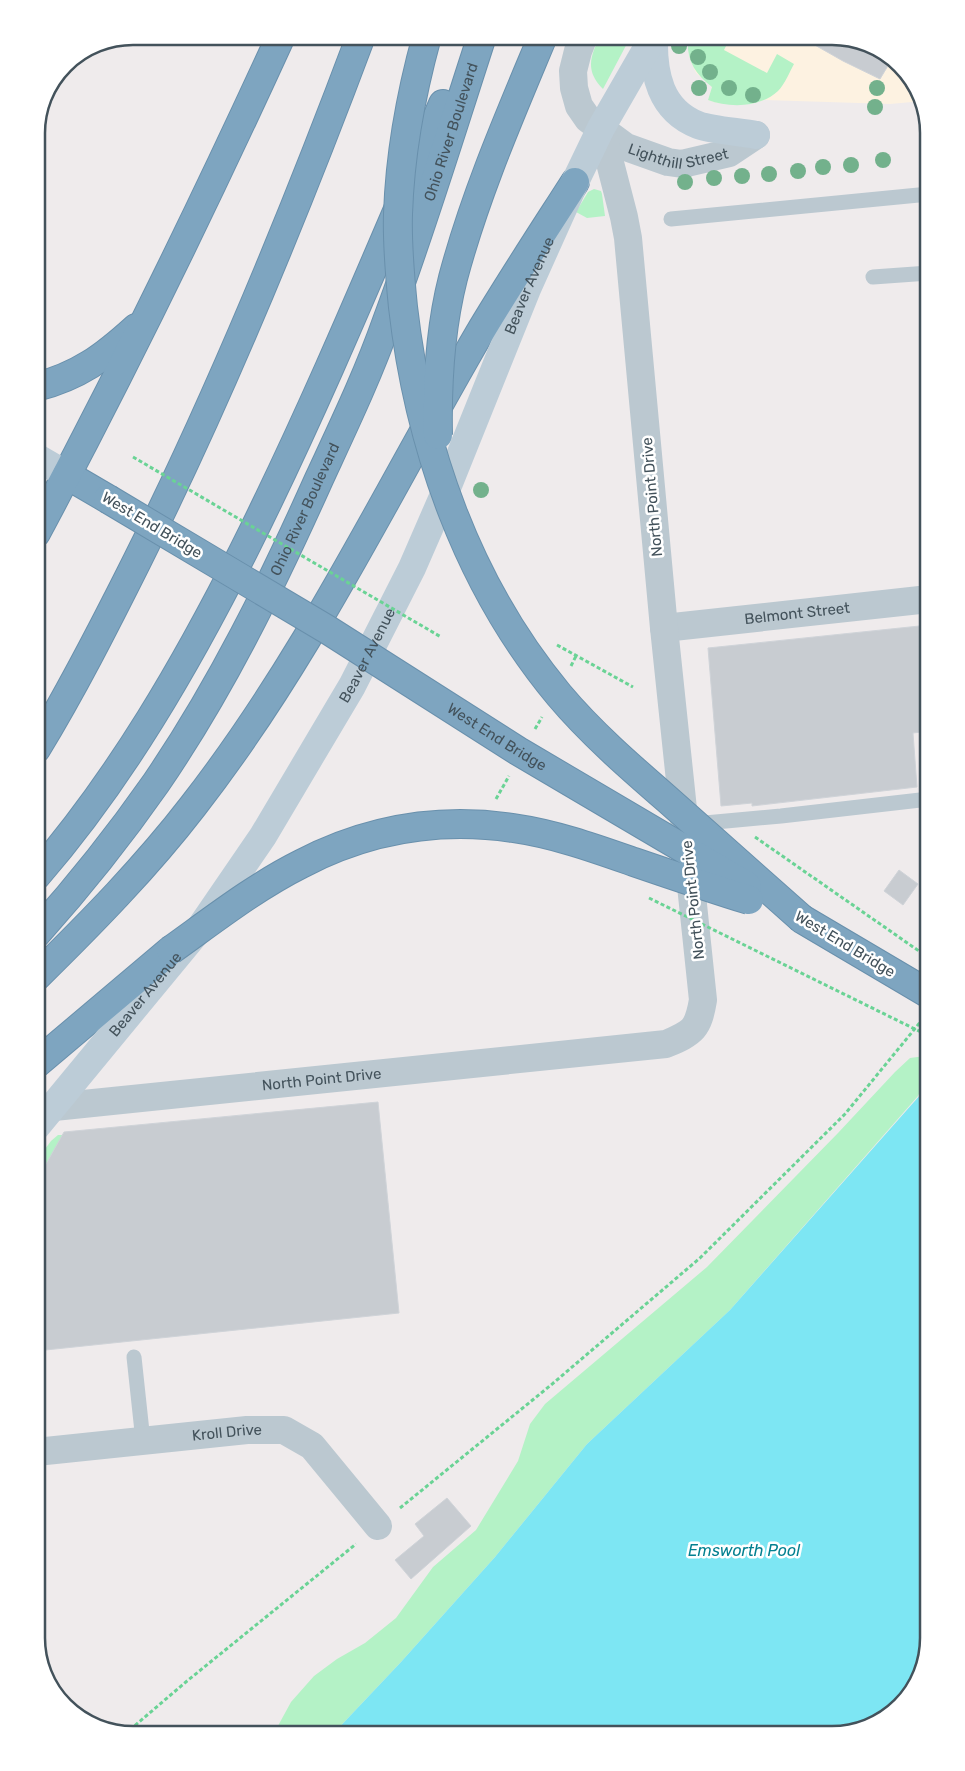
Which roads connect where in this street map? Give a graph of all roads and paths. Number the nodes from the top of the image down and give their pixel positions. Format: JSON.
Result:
{"nodes":[{"id":1,"x":277,"y":45,"type":"edge"},
{"id":2,"x":358,"y":45,"type":"edge"},
{"id":3,"x":424,"y":45,"type":"edge"},
{"id":4,"x":468,"y":45,"type":"edge"},
{"id":5,"x":479,"y":45,"type":"edge"},
{"id":6,"x":539,"y":45,"type":"edge"},
{"id":7,"x":580,"y":45,"type":"edge"},
{"id":8,"x":649,"y":45,"type":"edge"},
{"id":9,"x":654,"y":45,"type":"edge"},
{"id":10,"x":601,"y":128,"type":"junction"},
{"id":11,"x":756,"y":135,"type":"joint"},
{"id":12,"x":575,"y":182,"type":"junction"},
{"id":13,"x":920,"y":195,"type":"edge"},
{"id":14,"x":671,"y":218,"type":"dead end"},
{"id":15,"x":920,"y":274,"type":"edge"},
{"id":16,"x":873,"y":277,"type":"dead end"},
{"id":17,"x":148,"y":316,"type":"junction"},
{"id":18,"x":45,"y":384,"type":"edge"},
{"id":19,"x":133,"y":457,"type":"dead end"},
{"id":20,"x":45,"y":462,"type":"edge"},
{"id":21,"x":67,"y":475,"type":"junction"},
{"id":22,"x":443,"y":484,"type":"junction"},
{"id":23,"x":45,"y":516,"type":"edge"},
{"id":24,"x":920,"y":600,"type":"edge"},
{"id":25,"x":664,"y":628,"type":"junction"},
{"id":26,"x":441,"y":637,"type":"dead end"},
{"id":27,"x":576,"y":656,"type":"dead end"},
{"id":28,"x":633,"y":687,"type":"dead end"},
{"id":29,"x":45,"y":735,"type":"edge"},
{"id":30,"x":920,"y":800,"type":"edge"},
{"id":31,"x":685,"y":825,"type":"junction"},
{"id":32,"x":749,"y":833,"type":"dead end"},
{"id":33,"x":45,"y":865,"type":"edge"},
{"id":34,"x":642,"y":895,"type":"dead end"},
{"id":35,"x":802,"y":919,"type":"junction"},
{"id":36,"x":45,"y":924,"type":"edge"},
{"id":37,"x":171,"y":950,"type":"junction"},
{"id":38,"x":920,"y":952,"type":"edge"},
{"id":39,"x":45,"y":968,"type":"edge"},
{"id":40,"x":920,"y":1003,"type":"edge"},
{"id":41,"x":920,"y":1015,"type":"edge"},
{"id":42,"x":920,"y":1032,"type":"edge"},
{"id":43,"x":45,"y":1038,"type":"edge"},
{"id":44,"x":45,"y":1056,"type":"edge"},
{"id":45,"x":54,"y":1107,"type":"junction"},
{"id":46,"x":45,"y":1118,"type":"edge"},
{"id":47,"x":134,"y":1357,"type":"dead end"},
{"id":48,"x":143,"y":1441,"type":"junction"},
{"id":49,"x":45,"y":1451,"type":"edge"},
{"id":50,"x":378,"y":1526,"type":"junction"},
{"id":51,"x":134,"y":1726,"type":"edge"}],
"edges":[{"from":1,"to":17,"type":"highway"},
{"from":2,"to":29,"type":"highway"},
{"from":3,"to":22,"type":"highway","bridge":true},
{"from":4,"to":33,"type":"highway"},
{"from":5,"to":36,"type":"highway","name":"Ohio River Boulevard"},
{"from":6,"to":22,"type":"highway","bridge":true},
{"from":7,"to":10,"type":"street","name":"Lighthill Street"},
{"from":8,"to":10,"type":"main road","name":"Beaver Avenue"},
{"from":9,"to":11,"type":"main road"},
{"from":10,"to":11,"type":"street","name":"Lighthill Street"},
{"from":10,"to":12,"type":"main road","name":"Beaver Avenue"},
{"from":10,"to":25,"type":"street","name":"North Point Drive"},
{"from":12,"to":39,"type":"highway"},
{"from":12,"to":45,"type":"main road","name":"Beaver Avenue"},
{"from":13,"to":14,"type":"lane"},
{"from":15,"to":16,"type":"lane"},
{"from":17,"to":18,"type":"highway"},
{"from":17,"to":21,"type":"highway"},
{"from":19,"to":26,"type":"path","bridge":true},
{"from":20,"to":21,"type":"main road"},
{"from":21,"to":23,"type":"highway"},
{"from":21,"to":35,"type":"highway","name":"West End Bridge","bridge":true},
{"from":22,"to":35,"type":"highway","bridge":true},
{"from":24,"to":25,"type":"street","name":"Belmont Street"},
{"from":25,"to":31,"type":"street","name":"North Point Drive"},
{"from":27,"to":28,"type":"path"},
{"from":30,"to":31,"type":"lane"},
{"from":31,"to":45,"type":"street","name":"North Point Drive"},
{"from":32,"to":38,"type":"path","bridge":true},
{"from":34,"to":42,"type":"path","bridge":true},
{"from":35,"to":37,"type":"highway","bridge":true},
{"from":35,"to":40,"type":"highway","name":"West End Bridge"},
{"from":37,"to":43,"type":"highway"},
{"from":37,"to":44,"type":"highway"},
{"from":41,"to":50,"type":"path"},
{"from":45,"to":46,"type":"main road","name":"Beaver Avenue"},
{"from":47,"to":48,"type":"lane"},
{"from":48,"to":49,"type":"street","name":"Kroll Drive"},
{"from":48,"to":50,"type":"street","name":"Kroll Drive"},
{"from":50,"to":51,"type":"path"}]}
